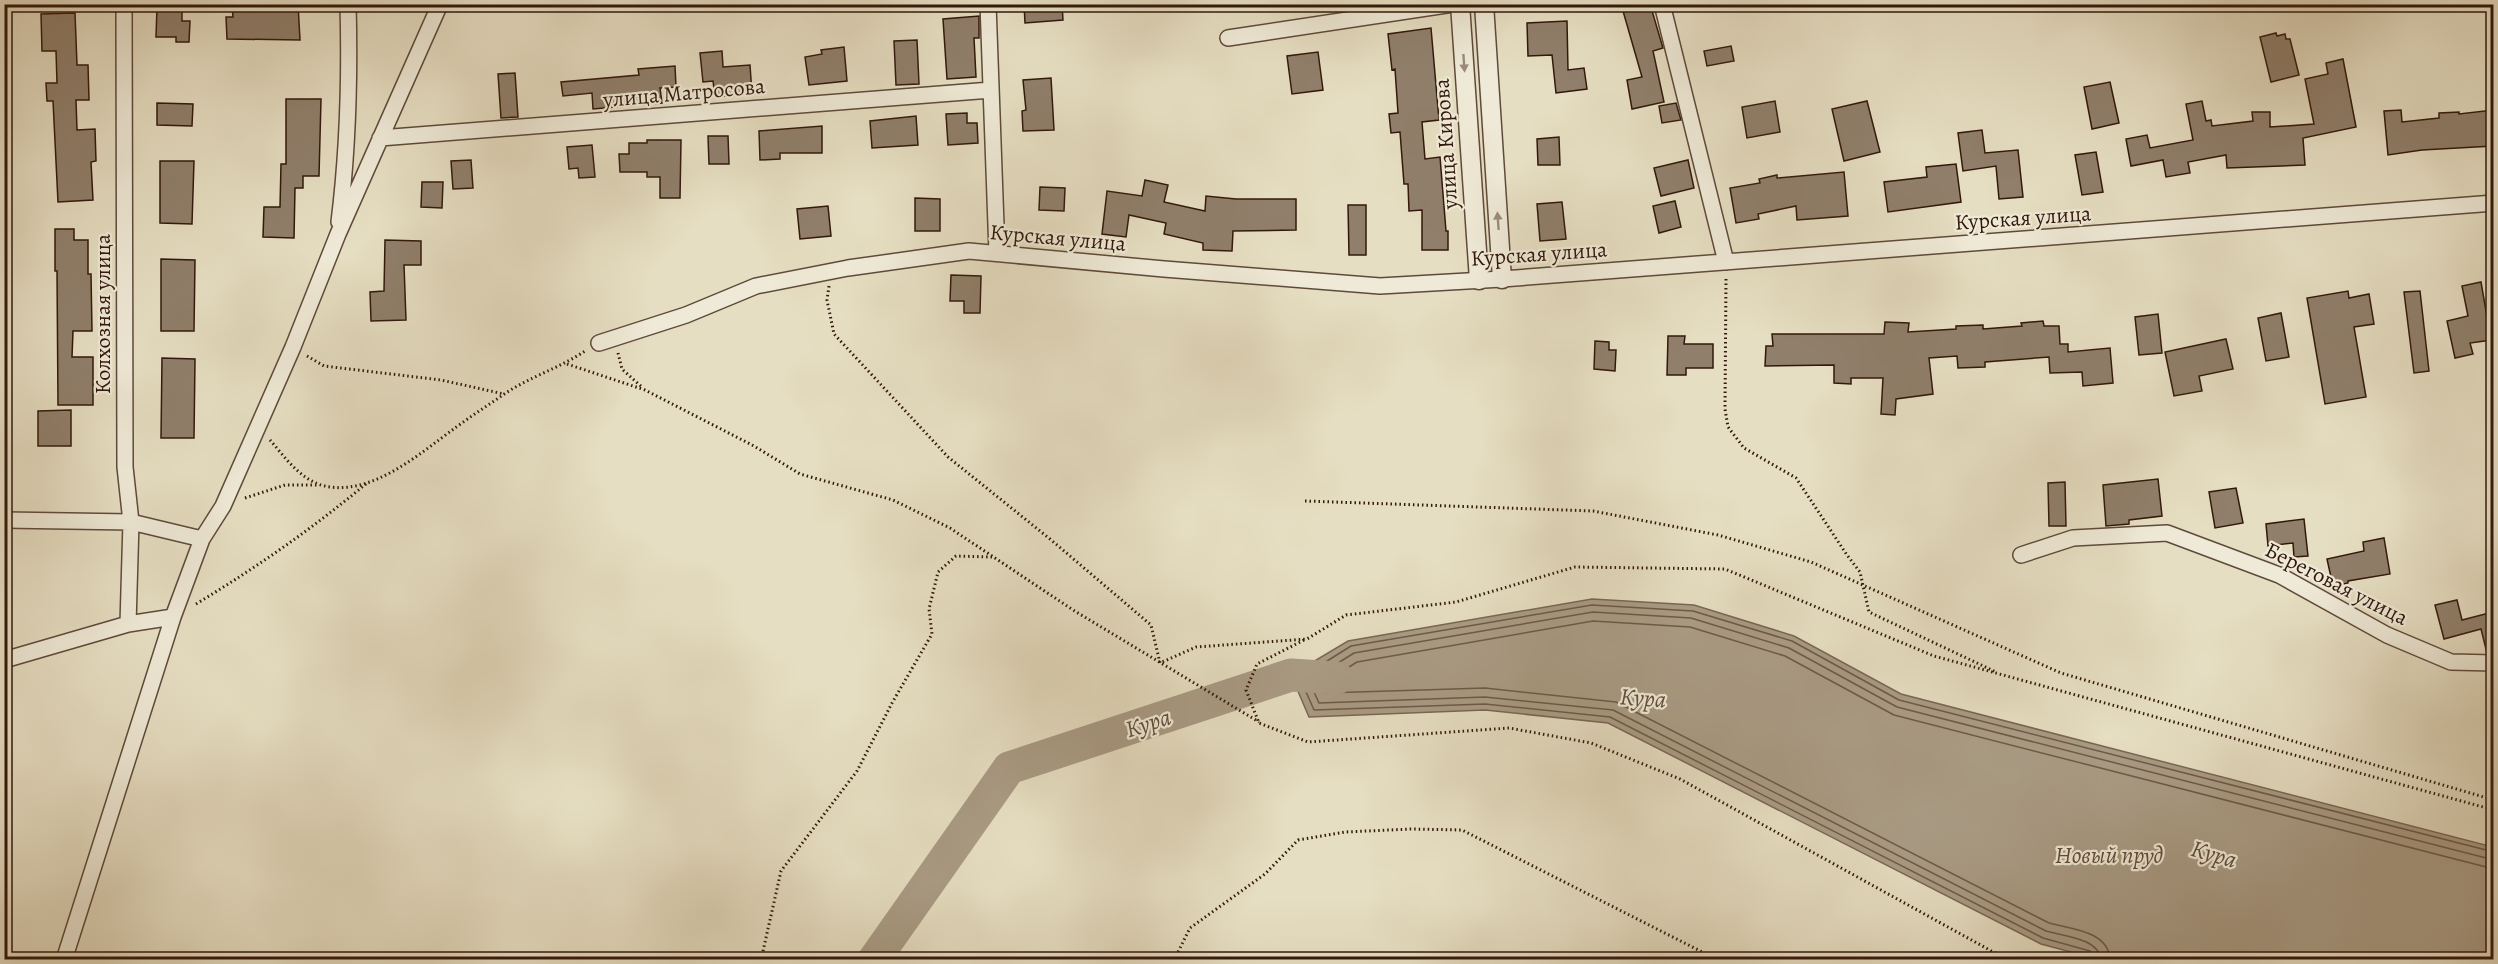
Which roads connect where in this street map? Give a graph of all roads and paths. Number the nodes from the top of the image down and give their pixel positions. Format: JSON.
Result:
{"nodes":[{"id":1,"x":124,"y":4,"type":"edge"},
{"id":2,"x":348,"y":4,"type":"edge"},
{"id":3,"x":440,"y":4,"type":"edge"},
{"id":4,"x":988,"y":4,"type":"edge"},
{"id":5,"x":1453,"y":4,"type":"edge"},
{"id":6,"x":1460,"y":4,"type":"edge"},
{"id":7,"x":1484,"y":4,"type":"edge"},
{"id":8,"x":1662,"y":4,"type":"edge"},
{"id":9,"x":1228,"y":38,"type":"dead end"},
{"id":10,"x":991,"y":90,"type":"junction"},
{"id":11,"x":380,"y":138,"type":"junction"},
{"id":12,"x":2493,"y":203,"type":"edge"},
{"id":13,"x":338,"y":234,"type":"junction"},
{"id":14,"x":997,"y":254,"type":"junction"},
{"id":15,"x":1726,"y":262,"type":"junction"},
{"id":16,"x":832,"y":271,"type":"junction"},
{"id":17,"x":1502,"y":279,"type":"junction"},
{"id":18,"x":1479,"y":280,"type":"junction"},
{"id":19,"x":629,"y":333,"type":"junction"},
{"id":20,"x":599,"y":343,"type":"joint"},
{"id":21,"x":293,"y":347,"type":"junction"},
{"id":22,"x":567,"y":364,"type":"junction"},
{"id":23,"x":645,"y":390,"type":"junction"},
{"id":24,"x":504,"y":394,"type":"junction"},
{"id":25,"x":257,"y":425,"type":"junction"},
{"id":26,"x":368,"y":482,"type":"junction"},
{"id":27,"x":319,"y":485,"type":"junction"},
{"id":28,"x":1305,"y":501,"type":"dead end"},
{"id":29,"x":223,"y":506,"type":"junction"},
{"id":30,"x":4,"y":520,"type":"edge"},
{"id":31,"x":131,"y":522,"type":"junction"},
{"id":32,"x":202,"y":539,"type":"junction"},
{"id":33,"x":2021,"y":555,"type":"dead end"},
{"id":34,"x":994,"y":556,"type":"junction"},
{"id":35,"x":1861,"y":584,"type":"junction"},
{"id":36,"x":173,"y":617,"type":"junction"},
{"id":37,"x":128,"y":624,"type":"junction"},
{"id":38,"x":1307,"y":639,"type":"junction"},
{"id":39,"x":4,"y":660,"type":"edge"},
{"id":40,"x":1160,"y":663,"type":"junction"},
{"id":41,"x":2493,"y":663,"type":"edge"},
{"id":42,"x":2006,"y":676,"type":"junction"},
{"id":43,"x":1259,"y":723,"type":"junction"},
{"id":44,"x":2493,"y":800,"type":"edge"},
{"id":45,"x":2493,"y":810,"type":"edge"},
{"id":46,"x":64,"y":960,"type":"edge"},
{"id":47,"x":761,"y":960,"type":"edge"},
{"id":48,"x":1174,"y":960,"type":"edge"},
{"id":49,"x":1718,"y":960,"type":"edge"},
{"id":50,"x":2013,"y":960,"type":"edge"}],
"edges":[{"from":1,"to":31,"type":"street","name":"Колхозная улица"},
{"from":2,"to":13,"type":"street"},
{"from":3,"to":11,"type":"street"},
{"from":4,"to":10,"type":"street"},
{"from":5,"to":9,"type":"street"},
{"from":6,"to":18,"type":"street","name":"улица Кирова","one_way":true},
{"from":17,"to":7,"type":"street","one_way":true},
{"from":8,"to":15,"type":"street"},
{"from":10,"to":11,"type":"street","name":"улица Матросова"},
{"from":10,"to":14,"type":"street"},
{"from":11,"to":13,"type":"street"},
{"from":12,"to":15,"type":"street","name":"Курская улица"},
{"from":13,"to":21,"type":"street"},
{"from":14,"to":16,"type":"street","name":"Курская улица"},
{"from":14,"to":18,"type":"street","name":"Курская улица"},
{"from":15,"to":17,"type":"street","name":"Курская улица"},
{"from":15,"to":35,"type":"path"},
{"from":16,"to":19,"type":"street","name":"Курская улица"},
{"from":16,"to":40,"type":"path"},
{"from":17,"to":18,"type":"street","name":"Курская улица"},
{"from":19,"to":20,"type":"street","name":"Курская улица"},
{"from":19,"to":23,"type":"path"},
{"from":20,"to":22,"type":"path"},
{"from":21,"to":24,"type":"path"},
{"from":21,"to":25,"type":"street"},
{"from":22,"to":23,"type":"path"},
{"from":22,"to":24,"type":"path"},
{"from":23,"to":34,"type":"path"},
{"from":24,"to":26,"type":"path"},
{"from":25,"to":27,"type":"path"},
{"from":25,"to":29,"type":"street"},
{"from":26,"to":27,"type":"path"},
{"from":26,"to":36,"type":"path"},
{"from":27,"to":29,"type":"path"},
{"from":28,"to":35,"type":"path"},
{"from":29,"to":32,"type":"street"},
{"from":30,"to":31,"type":"street"},
{"from":31,"to":32,"type":"street"},
{"from":31,"to":37,"type":"street","name":"Колхозная улица"},
{"from":32,"to":36,"type":"street"},
{"from":33,"to":41,"type":"street","name":"Береговая улица"},
{"from":34,"to":40,"type":"path"},
{"from":34,"to":47,"type":"path"},
{"from":35,"to":42,"type":"path"},
{"from":35,"to":44,"type":"path"},
{"from":36,"to":37,"type":"street"},
{"from":36,"to":46,"type":"street"},
{"from":37,"to":39,"type":"street"},
{"from":38,"to":40,"type":"path"},
{"from":38,"to":42,"type":"path"},
{"from":38,"to":43,"type":"path"},
{"from":40,"to":43,"type":"path"},
{"from":42,"to":45,"type":"path"},
{"from":43,"to":50,"type":"path"},
{"from":48,"to":49,"type":"path"}]}
